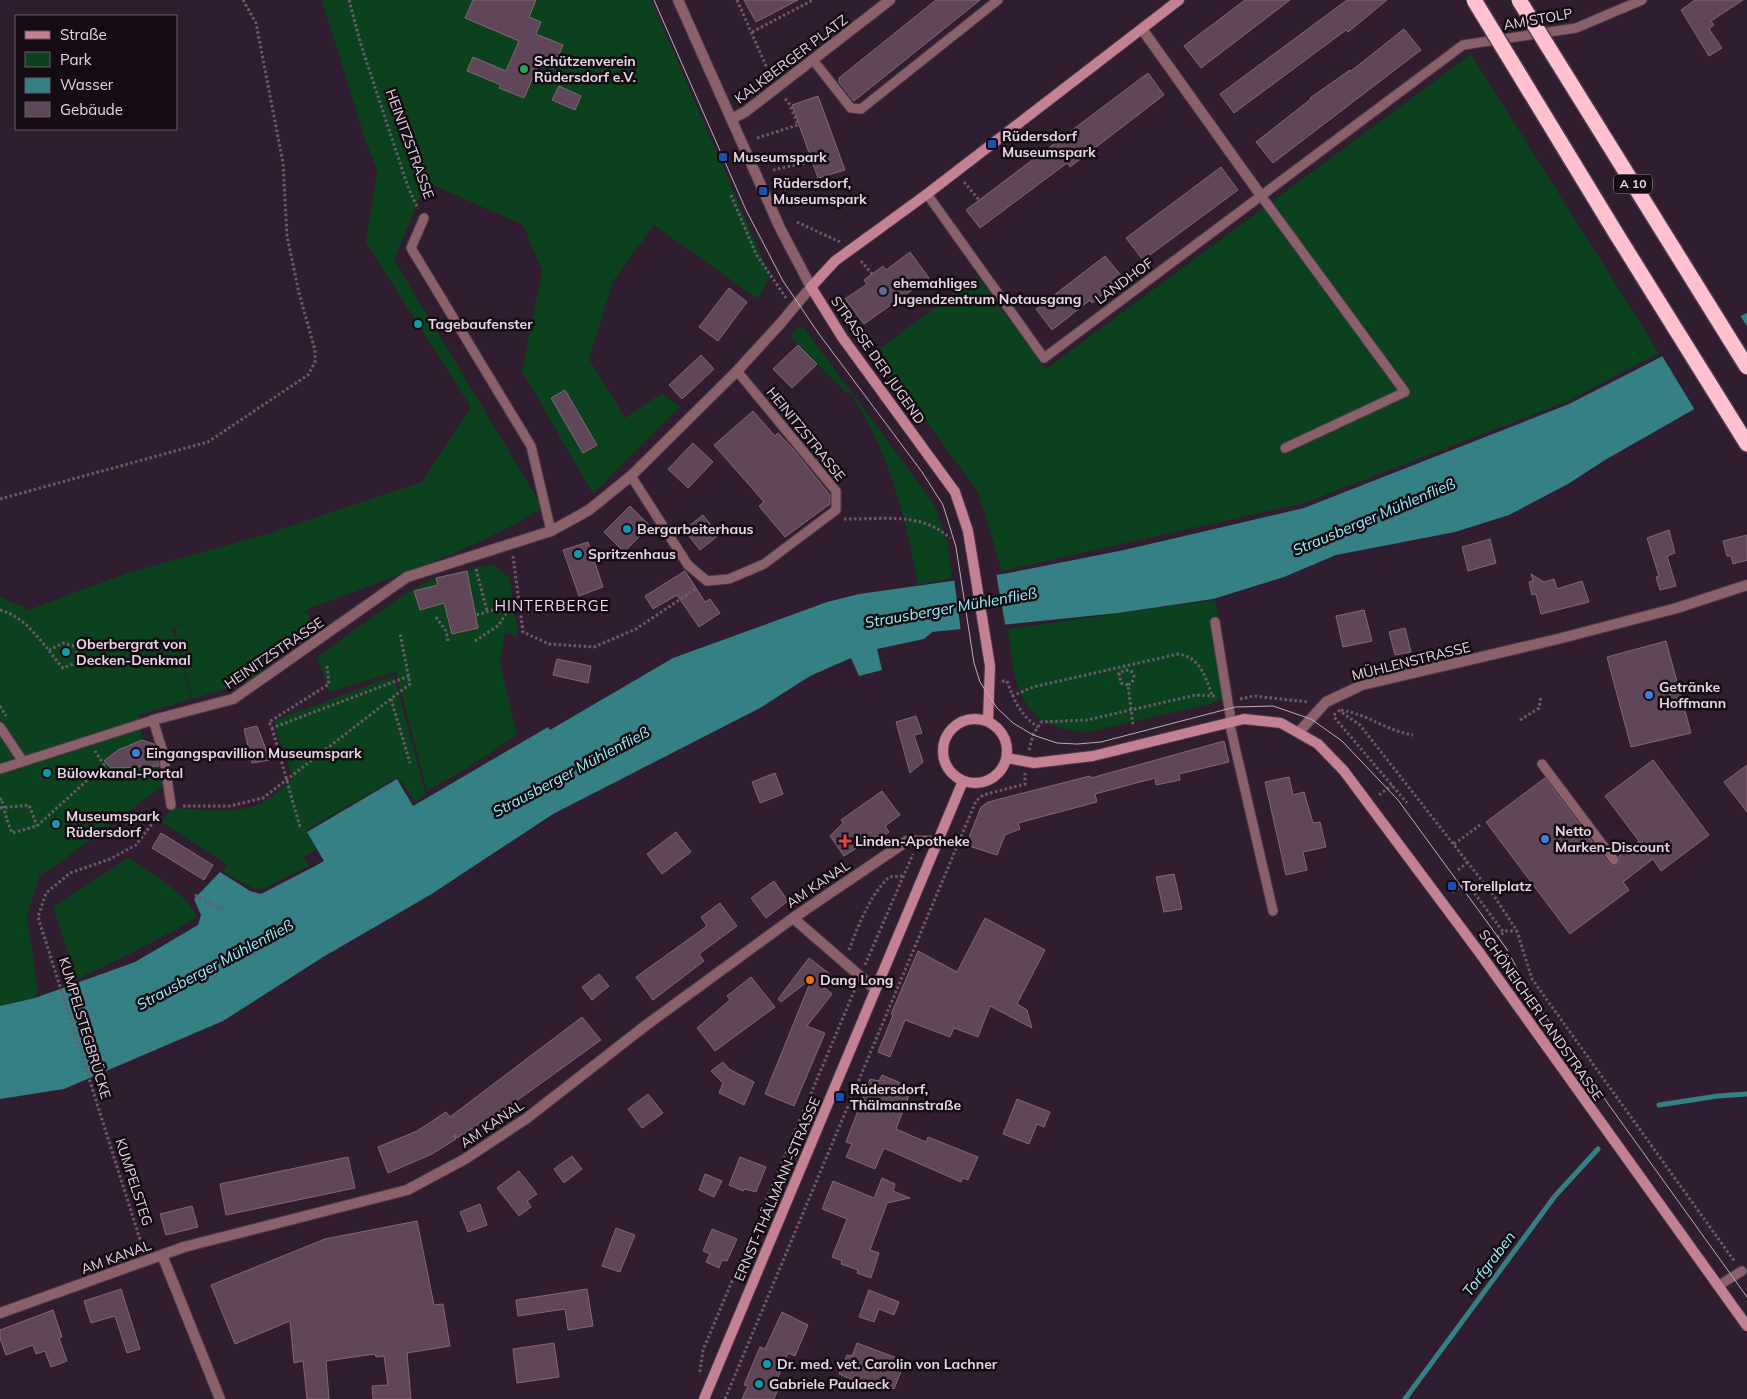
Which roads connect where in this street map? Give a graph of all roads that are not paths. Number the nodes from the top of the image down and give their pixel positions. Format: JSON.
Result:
{"nodes":[{"id":1,"x":678,"y":0,"type":"edge"},
{"id":2,"x":890,"y":0,"type":"edge"},
{"id":3,"x":998,"y":0,"type":"edge"},
{"id":4,"x":1179,"y":0,"type":"edge"},
{"id":5,"x":1474,"y":0,"type":"edge"},
{"id":6,"x":1519,"y":0,"type":"edge"},
{"id":7,"x":1642,"y":0,"type":"edge"},
{"id":8,"x":1142,"y":29,"type":"junction"},
{"id":9,"x":1463,"y":46,"type":"joint"},
{"id":10,"x":813,"y":60,"type":"junction"},
{"id":11,"x":731,"y":119,"type":"junction"},
{"id":12,"x":927,"y":194,"type":"junction"},
{"id":13,"x":1262,"y":197,"type":"junction"},
{"id":14,"x":424,"y":218,"type":"road end"},
{"id":15,"x":811,"y":287,"type":"junction"},
{"id":16,"x":1747,"y":367,"type":"edge"},
{"id":17,"x":737,"y":371,"type":"junction"},
{"id":18,"x":1747,"y":444,"type":"edge"},
{"id":19,"x":1285,"y":448,"type":"dead end"},
{"id":20,"x":631,"y":476,"type":"junction"},
{"id":21,"x":551,"y":531,"type":"junction"},
{"id":22,"x":1747,"y":585,"type":"edge"},
{"id":23,"x":1215,"y":622,"type":"dead end"},
{"id":24,"x":153,"y":720,"type":"junction"},
{"id":25,"x":988,"y":721,"type":"junction"},
{"id":26,"x":1230,"y":721,"type":"junction"},
{"id":27,"x":0,"y":726,"type":"edge"},
{"id":28,"x":1300,"y":732,"type":"junction"},
{"id":29,"x":1007,"y":758,"type":"junction"},
{"id":30,"x":22,"y":760,"type":"junction"},
{"id":31,"x":1542,"y":764,"type":"dead end"},
{"id":32,"x":0,"y":769,"type":"edge"},
{"id":33,"x":963,"y":781,"type":"junction"},
{"id":34,"x":172,"y":805,"type":"road end"},
{"id":35,"x":937,"y":841,"type":"junction"},
{"id":36,"x":1614,"y":860,"type":"dead end"},
{"id":37,"x":1273,"y":911,"type":"dead end"},
{"id":38,"x":793,"y":918,"type":"junction"},
{"id":39,"x":875,"y":989,"type":"junction"},
{"id":40,"x":162,"y":1255,"type":"junction"},
{"id":41,"x":1742,"y":1271,"type":"road end"},
{"id":42,"x":1718,"y":1286,"type":"junction"},
{"id":43,"x":0,"y":1313,"type":"edge"},
{"id":44,"x":1747,"y":1326,"type":"edge"},
{"id":45,"x":220,"y":1399,"type":"edge"},
{"id":46,"x":704,"y":1399,"type":"edge"}],
"edges":[{"from":1,"to":11,"type":"street","name":"STRASSE DER JUGEND"},
{"from":2,"to":10,"type":"street","name":"KALKBERGER PLATZ"},
{"from":3,"to":10,"type":"lane"},
{"from":4,"to":8,"type":"main road"},
{"from":5,"to":18,"type":"highway","number":"A 10","bridge":true},
{"from":6,"to":16,"type":"highway","number":"A 10","bridge":true},
{"from":7,"to":9,"type":"lane","name":"AM STOLP"},
{"from":8,"to":12,"type":"main road"},
{"from":8,"to":13,"type":"street"},
{"from":9,"to":13,"type":"lane","name":"LANDHOF"},
{"from":10,"to":11,"type":"street","name":"KALKBERGER PLATZ"},
{"from":11,"to":15,"type":"street","name":"STRASSE DER JUGEND"},
{"from":12,"to":13,"type":"lane","name":"LANDHOF"},
{"from":12,"to":15,"type":"main road"},
{"from":13,"to":19,"type":"lane"},
{"from":14,"to":21,"type":"lane","name":"HEINITZSTRASSE"},
{"from":15,"to":17,"type":"street","name":"HEINITZSTRASSE"},
{"from":15,"to":25,"type":"main road","name":"STRASSE DER JUGEND"},
{"from":17,"to":20,"type":"street","name":"HEINITZSTRASSE"},
{"from":17,"to":20,"type":"lane","name":"HEINITZSTRASSE"},
{"from":20,"to":21,"type":"street","name":"HEINITZSTRASSE"},
{"from":21,"to":24,"type":"street","name":"HEINITZSTRASSE"},
{"from":22,"to":28,"type":"street","name":"MÜHLENSTRASSE"},
{"from":23,"to":26,"type":"lane"},
{"from":24,"to":30,"type":"lane","name":"HEINITZSTRASSE"},
{"from":24,"to":34,"type":"lane"},
{"from":25,"to":29,"type":"main road"},
{"from":25,"to":33,"type":"main road"},
{"from":26,"to":28,"type":"main road"},
{"from":26,"to":29,"type":"main road"},
{"from":26,"to":37,"type":"lane"},
{"from":27,"to":30,"type":"lane"},
{"from":28,"to":42,"type":"main road","name":"SCHÖNEICHER LANDSTRASSE"},
{"from":29,"to":33,"type":"main road"},
{"from":30,"to":32,"type":"lane","name":"HEINITZSTRASSE"},
{"from":31,"to":36,"type":"lane"},
{"from":33,"to":35,"type":"main road","name":"ERNST-THÄLMANN-STRASSE"},
{"from":35,"to":38,"type":"street","name":"AM KANAL"},
{"from":35,"to":39,"type":"main road","name":"ERNST-THÄLMANN-STRASSE"},
{"from":38,"to":39,"type":"street"},
{"from":38,"to":40,"type":"street","name":"AM KANAL"},
{"from":39,"to":46,"type":"main road","name":"ERNST-THÄLMANN-STRASSE"},
{"from":40,"to":43,"type":"street","name":"AM KANAL"},
{"from":40,"to":45,"type":"street"},
{"from":41,"to":42,"type":"lane"},
{"from":42,"to":44,"type":"main road","name":"SCHÖNEICHER LANDSTRASSE"}]}
